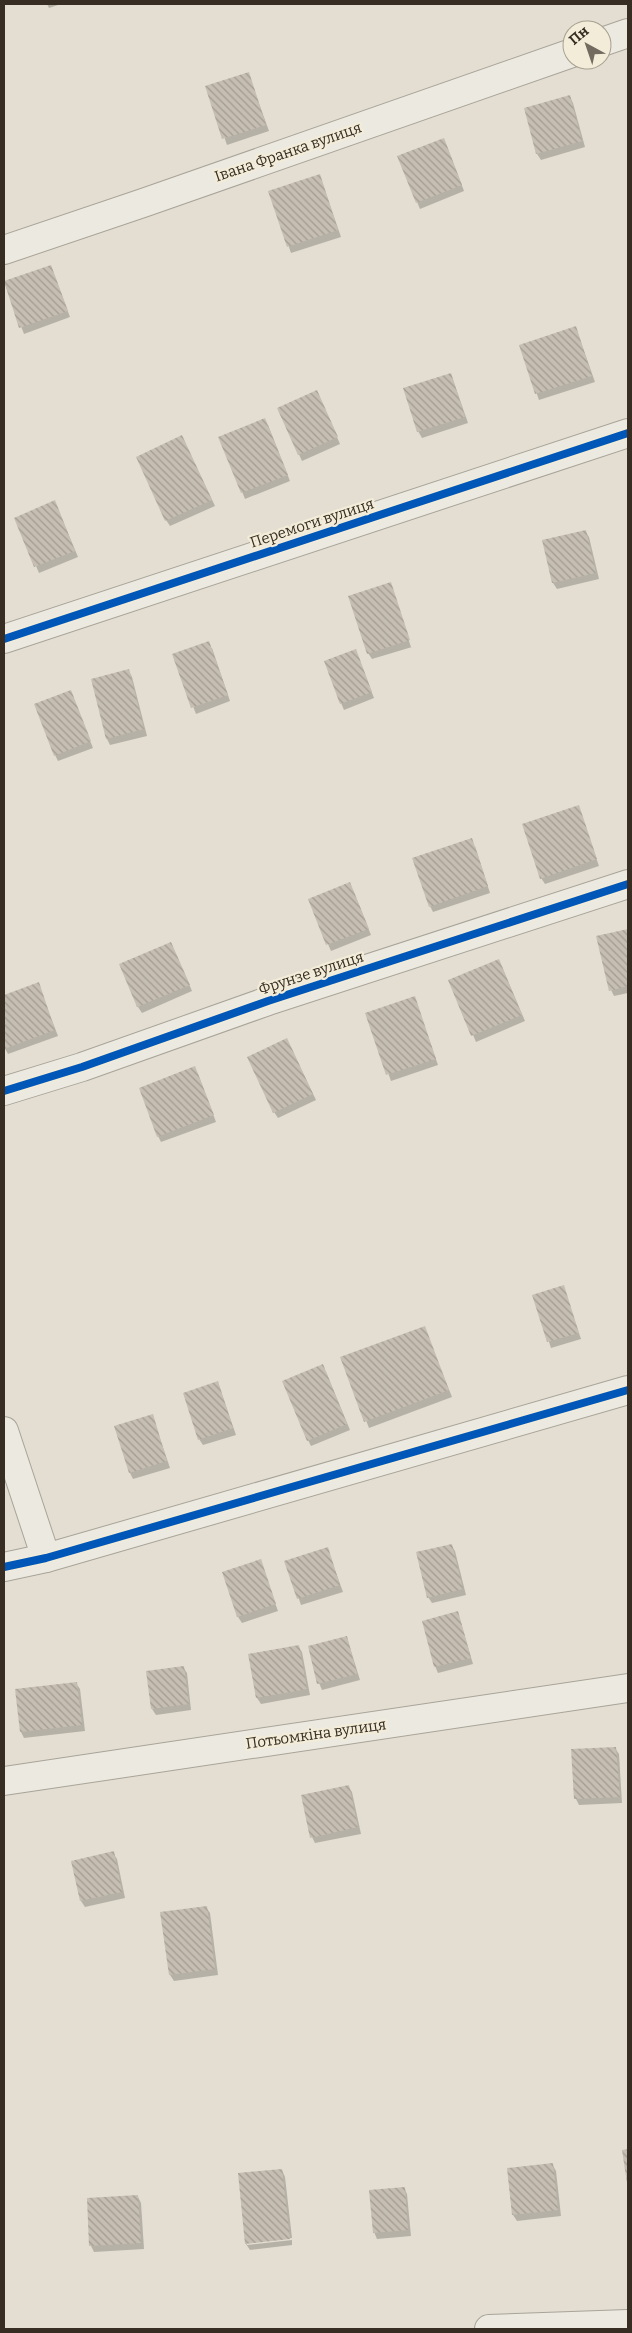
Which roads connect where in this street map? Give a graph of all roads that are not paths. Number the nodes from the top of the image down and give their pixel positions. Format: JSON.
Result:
{"nodes":[{"id":1,"x":628,"y":33,"type":"edge"},
{"id":2,"x":612,"y":39,"type":"edge"},
{"id":3,"x":562,"y":56,"type":"edge"},
{"id":4,"x":4,"y":250,"type":"edge"},
{"id":5,"x":628,"y":433,"type":"edge"},
{"id":6,"x":4,"y":639,"type":"edge"},
{"id":7,"x":628,"y":884,"type":"edge"},
{"id":8,"x":4,"y":1091,"type":"edge"},
{"id":9,"x":628,"y":1390,"type":"edge"},
{"id":10,"x":4,"y":1431,"type":"edge"},
{"id":11,"x":46,"y":1558,"type":"junction"},
{"id":12,"x":4,"y":1567,"type":"edge"},
{"id":13,"x":628,"y":1688,"type":"edge"},
{"id":14,"x":4,"y":1781,"type":"edge"},
{"id":15,"x":628,"y":2324,"type":"edge"},
{"id":16,"x":489,"y":2329,"type":"edge"}],
"edges":[{"from":1,"to":2,"type":"street"},
{"from":3,"to":4,"type":"street","name":"Івана Франка вулиця"},
{"from":5,"to":6,"type":"street","name":"Перемоги вулиця"},
{"from":7,"to":8,"type":"street","name":"Фрунзе вулиця"},
{"from":9,"to":11,"type":"street"},
{"from":10,"to":11,"type":"street"},
{"from":11,"to":12,"type":"street"},
{"from":13,"to":14,"type":"street","name":"Потьомкіна вулиця"},
{"from":15,"to":16,"type":"street"}]}
